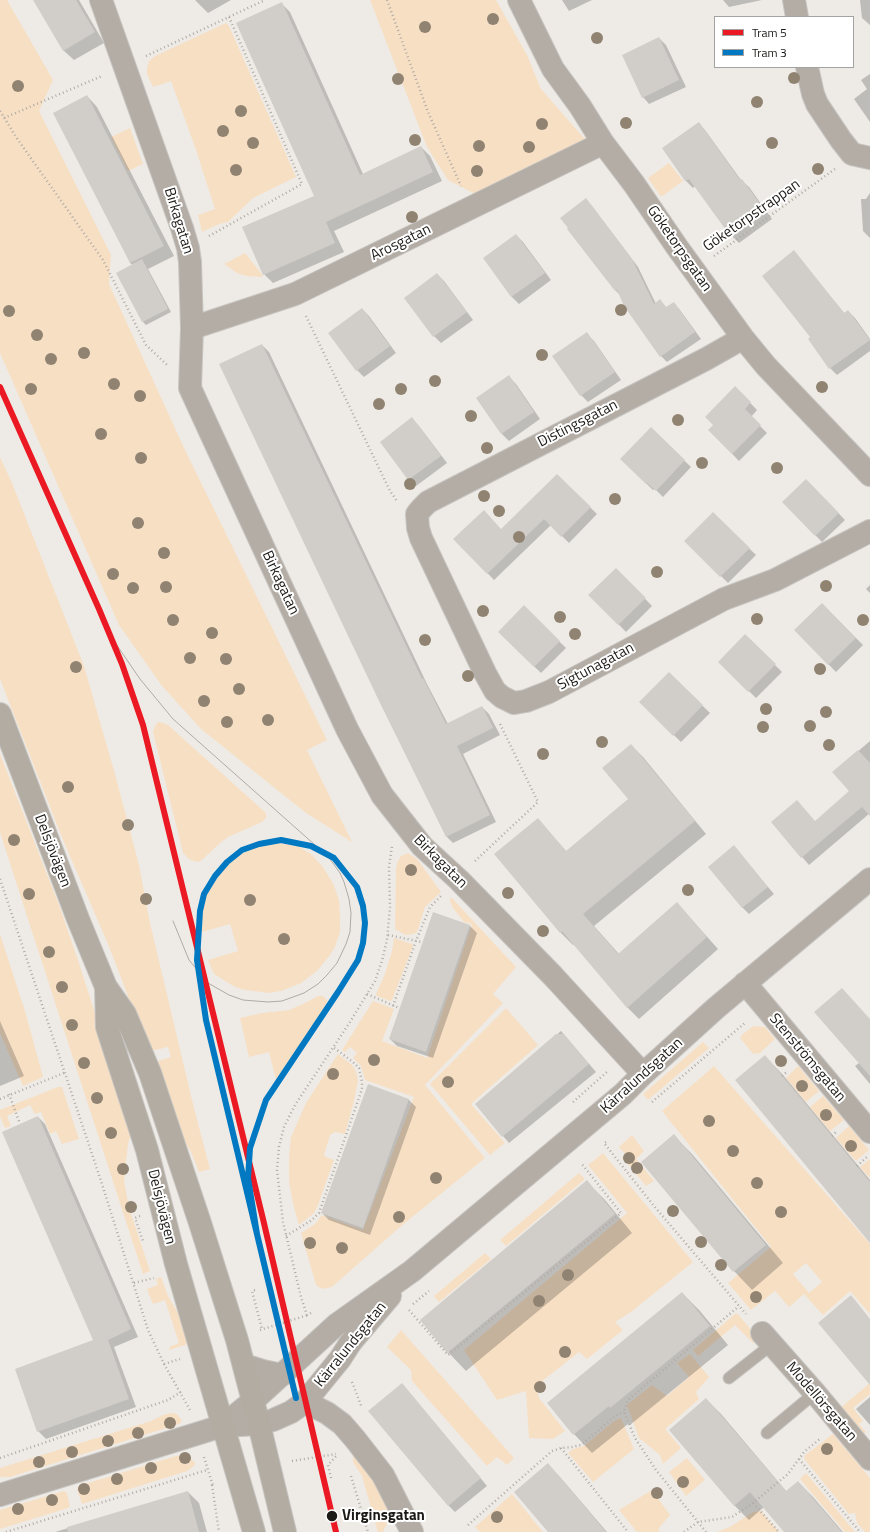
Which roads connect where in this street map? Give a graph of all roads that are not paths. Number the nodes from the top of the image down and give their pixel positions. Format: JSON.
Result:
{"nodes":[{"id":1,"x":101,"y":0,"type":"edge"},
{"id":2,"x":519,"y":0,"type":"edge"},
{"id":3,"x":794,"y":0,"type":"edge"},
{"id":4,"x":797,"y":16,"type":"edge"},
{"id":5,"x":807,"y":68,"type":"edge"},
{"id":6,"x":604,"y":144,"type":"junction"},
{"id":7,"x":870,"y":158,"type":"edge"},
{"id":8,"x":192,"y":328,"type":"junction"},
{"id":9,"x":743,"y":338,"type":"junction"},
{"id":10,"x":870,"y":475,"type":"edge"},
{"id":11,"x":870,"y":531,"type":"edge"},
{"id":12,"x":502,"y":696,"type":"joint"},
{"id":13,"x":0,"y":714,"type":"edge"},
{"id":14,"x":870,"y":879,"type":"edge"},
{"id":15,"x":745,"y":983,"type":"junction"},
{"id":16,"x":106,"y":987,"type":"junction"},
{"id":17,"x":643,"y":1074,"type":"junction"},
{"id":18,"x":870,"y":1132,"type":"edge"},
{"id":19,"x":412,"y":1271,"type":"junction"},
{"id":20,"x":767,"y":1339,"type":"joint"},
{"id":21,"x":244,"y":1365,"type":"junction"},
{"id":22,"x":282,"y":1375,"type":"junction"},
{"id":23,"x":729,"y":1378,"type":"dead end"},
{"id":24,"x":815,"y":1393,"type":"junction"},
{"id":25,"x":253,"y":1401,"type":"junction"},
{"id":26,"x":305,"y":1402,"type":"junction"},
{"id":27,"x":259,"y":1424,"type":"junction"},
{"id":28,"x":222,"y":1426,"type":"junction"},
{"id":29,"x":767,"y":1433,"type":"dead end"},
{"id":30,"x":870,"y":1459,"type":"edge"},
{"id":31,"x":0,"y":1494,"type":"edge"},
{"id":32,"x":254,"y":1532,"type":"edge"},
{"id":33,"x":285,"y":1532,"type":"edge"},
{"id":34,"x":412,"y":1532,"type":"edge"}],
"edges":[{"from":1,"to":8,"type":"street","name":"Birkagatan"},
{"from":2,"to":6,"type":"street","name":"Göketorpsgatan"},
{"from":3,"to":4,"type":"street"},
{"from":5,"to":7,"type":"street"},
{"from":6,"to":8,"type":"street","name":"Arosgatan"},
{"from":6,"to":9,"type":"street","name":"Göketorpsgatan"},
{"from":8,"to":17,"type":"street","name":"Birkagatan"},
{"from":9,"to":10,"type":"street","name":"Göketorpsgatan"},
{"from":9,"to":12,"type":"street","name":"Distingsgatan"},
{"from":11,"to":12,"type":"street","name":"Sigtunagatan"},
{"from":13,"to":16,"type":"street","name":"Delsjövägen"},
{"from":14,"to":15,"type":"street","name":"Kärralundsgatan"},
{"from":15,"to":17,"type":"street","name":"Kärralundsgatan"},
{"from":15,"to":18,"type":"street","name":"Stenströmsgatan"},
{"from":16,"to":21,"type":"street","name":"Delsjövägen"},
{"from":16,"to":28,"type":"street","name":"Delsjövägen"},
{"from":17,"to":19,"type":"street","name":"Kärralundsgatan"},
{"from":19,"to":22,"type":"street","name":"Kärralundsgatan"},
{"from":19,"to":26,"type":"street","name":"Kärralundsgatan"},
{"from":20,"to":23,"type":"lane"},
{"from":20,"to":24,"type":"street","name":"Modellörsgatan"},
{"from":21,"to":22,"type":"street"},
{"from":21,"to":25,"type":"street","name":"Delsjövägen"},
{"from":22,"to":25,"type":"street","name":"Kärralundsgatan"},
{"from":24,"to":29,"type":"lane"},
{"from":24,"to":30,"type":"street","name":"Modellörsgatan"},
{"from":25,"to":27,"type":"street","name":"Delsjövägen"},
{"from":25,"to":28,"type":"street","name":"Kärralundsgatan"},
{"from":26,"to":27,"type":"street","name":"Kärralundsgatan"},
{"from":26,"to":34,"type":"street"},
{"from":27,"to":28,"type":"street","name":"Kärralundsgatan"},
{"from":27,"to":33,"type":"street","name":"Delsjövägen"},
{"from":28,"to":31,"type":"street"},
{"from":28,"to":32,"type":"street","name":"Delsjövägen"}]}
